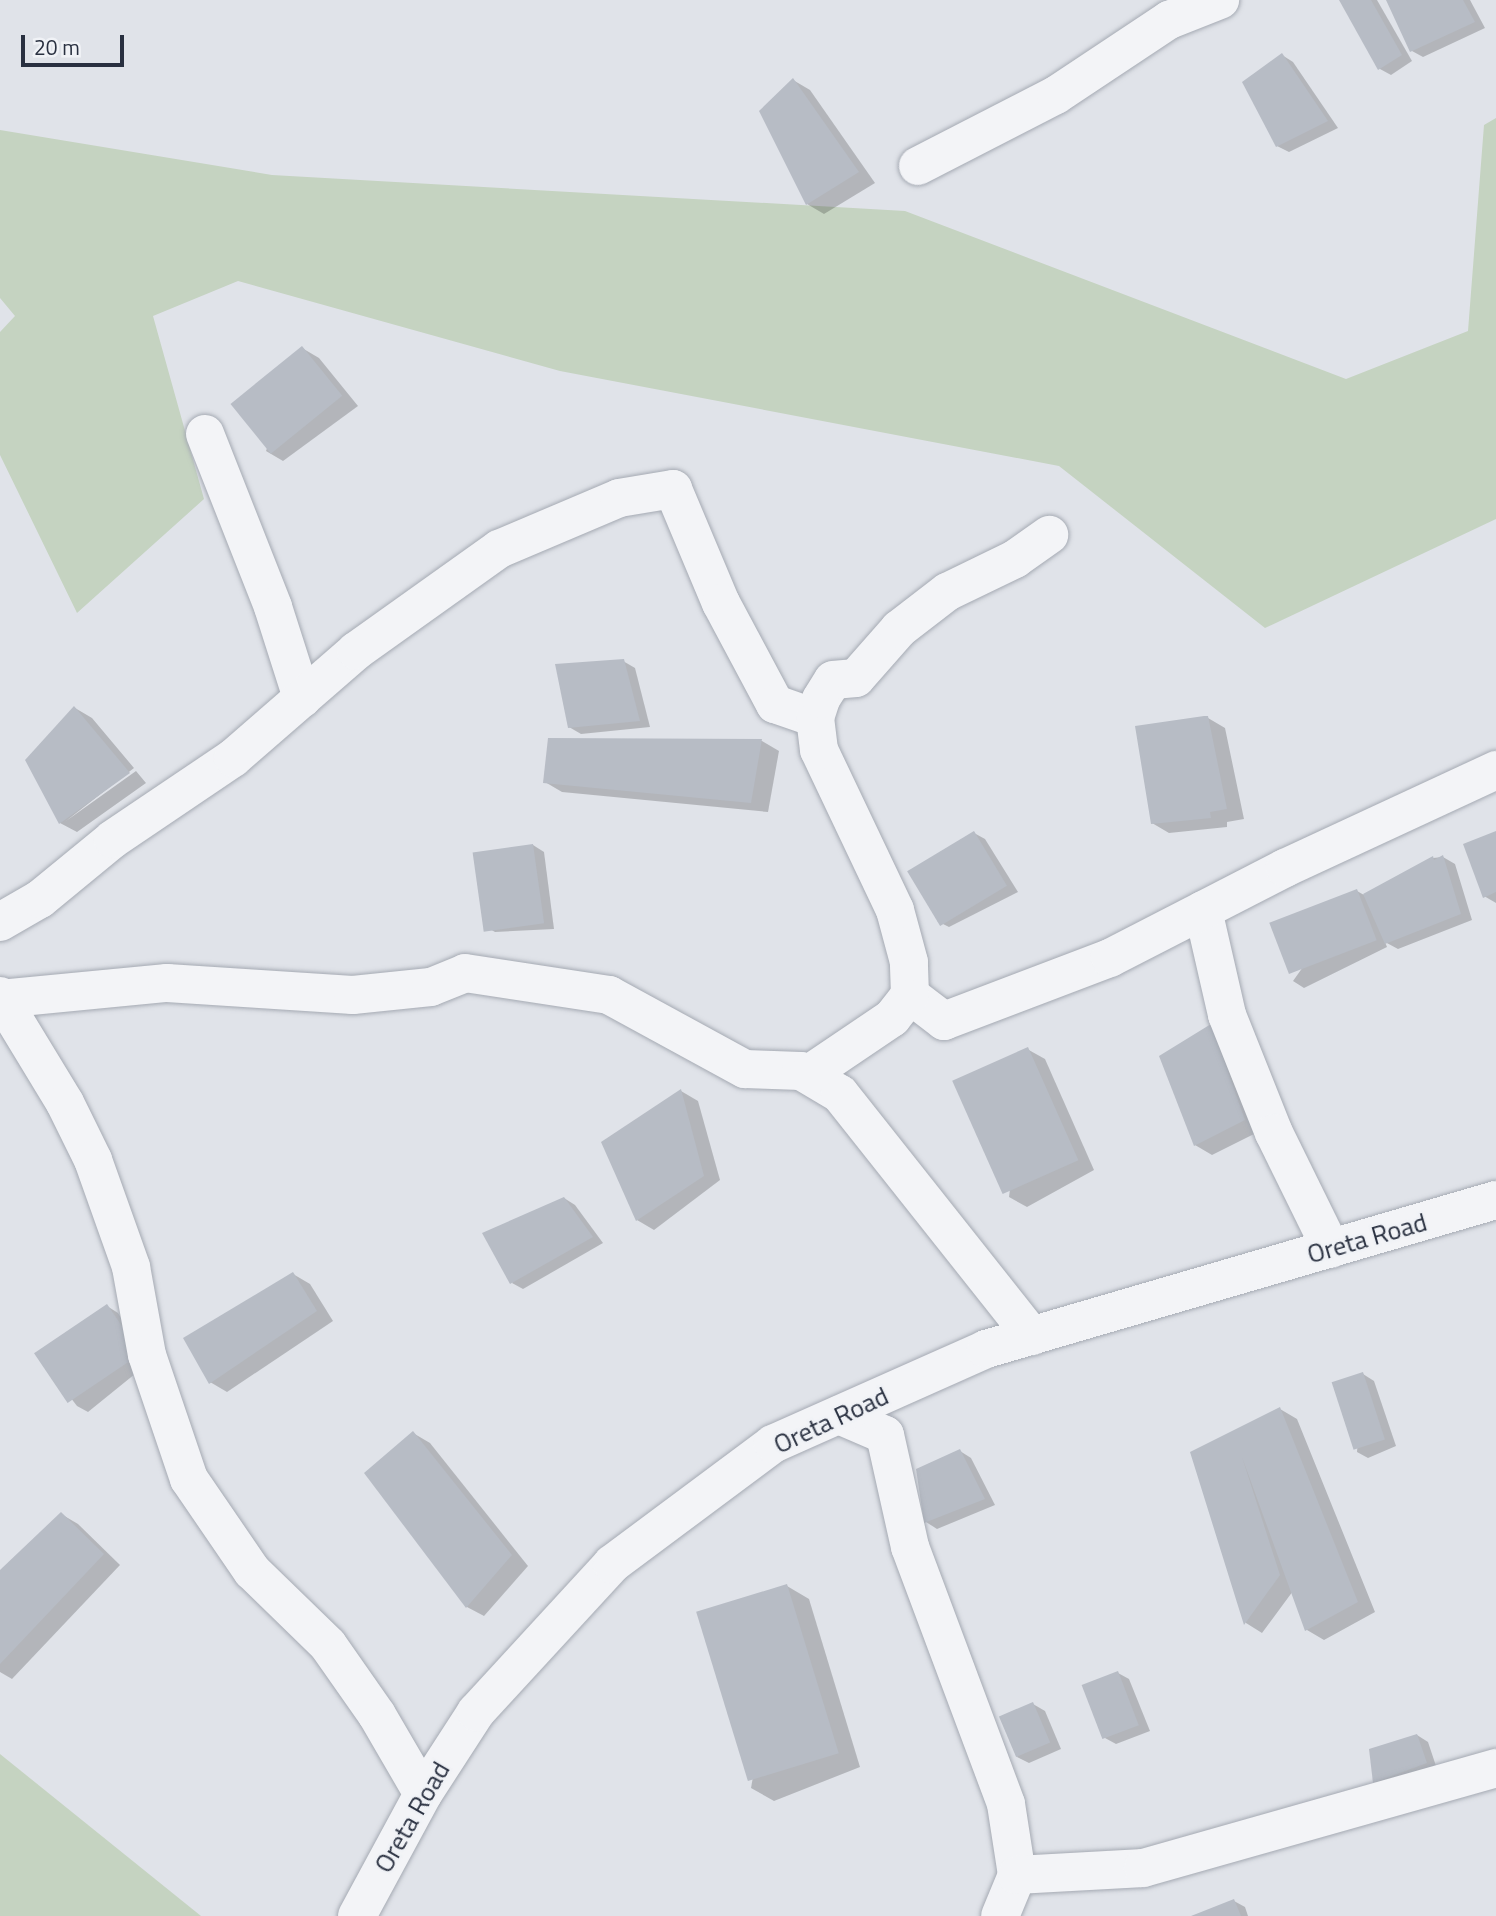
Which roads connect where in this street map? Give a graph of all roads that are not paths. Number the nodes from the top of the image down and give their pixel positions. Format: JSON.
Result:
{"nodes":[{"id":1,"x":1220,"y":0,"type":"edge"},
{"id":2,"x":918,"y":166,"type":"dead end"},
{"id":3,"x":205,"y":434,"type":"dead end"},
{"id":4,"x":1049,"y":535,"type":"dead end"},
{"id":5,"x":302,"y":698,"type":"junction"},
{"id":6,"x":815,"y":718,"type":"junction"},
{"id":7,"x":1496,"y":770,"type":"edge"},
{"id":8,"x":1203,"y":910,"type":"junction"},
{"id":9,"x":0,"y":922,"type":"edge"},
{"id":10,"x":910,"y":995,"type":"junction"},
{"id":11,"x":1,"y":998,"type":"edge"},
{"id":12,"x":809,"y":1074,"type":"junction"},
{"id":13,"x":1496,"y":1200,"type":"edge"},
{"id":14,"x":1331,"y":1249,"type":"junction"},
{"id":15,"x":1032,"y":1336,"type":"junction"},
{"id":16,"x":839,"y":1415,"type":"junction"},
{"id":17,"x":1496,"y":1768,"type":"edge"},
{"id":18,"x":423,"y":1794,"type":"junction"},
{"id":19,"x":1017,"y":1875,"type":"junction"},
{"id":20,"x":357,"y":1916,"type":"edge"},
{"id":21,"x":1000,"y":1916,"type":"edge"}],
"edges":[{"from":1,"to":2,"type":"street"},
{"from":3,"to":5,"type":"street"},
{"from":4,"to":6,"type":"street"},
{"from":5,"to":6,"type":"street"},
{"from":5,"to":9,"type":"street"},
{"from":6,"to":10,"type":"street"},
{"from":7,"to":8,"type":"street"},
{"from":8,"to":10,"type":"street"},
{"from":8,"to":14,"type":"street"},
{"from":10,"to":12,"type":"street"},
{"from":11,"to":12,"type":"street"},
{"from":11,"to":18,"type":"street"},
{"from":12,"to":15,"type":"street"},
{"from":13,"to":14,"type":"street","name":"Oreta Road"},
{"from":14,"to":15,"type":"street","name":"Oreta Road"},
{"from":15,"to":16,"type":"street","name":"Oreta Road"},
{"from":16,"to":18,"type":"street","name":"Oreta Road"},
{"from":16,"to":19,"type":"street"},
{"from":17,"to":19,"type":"street"},
{"from":18,"to":20,"type":"street","name":"Oreta Road"},
{"from":19,"to":21,"type":"street"}]}
